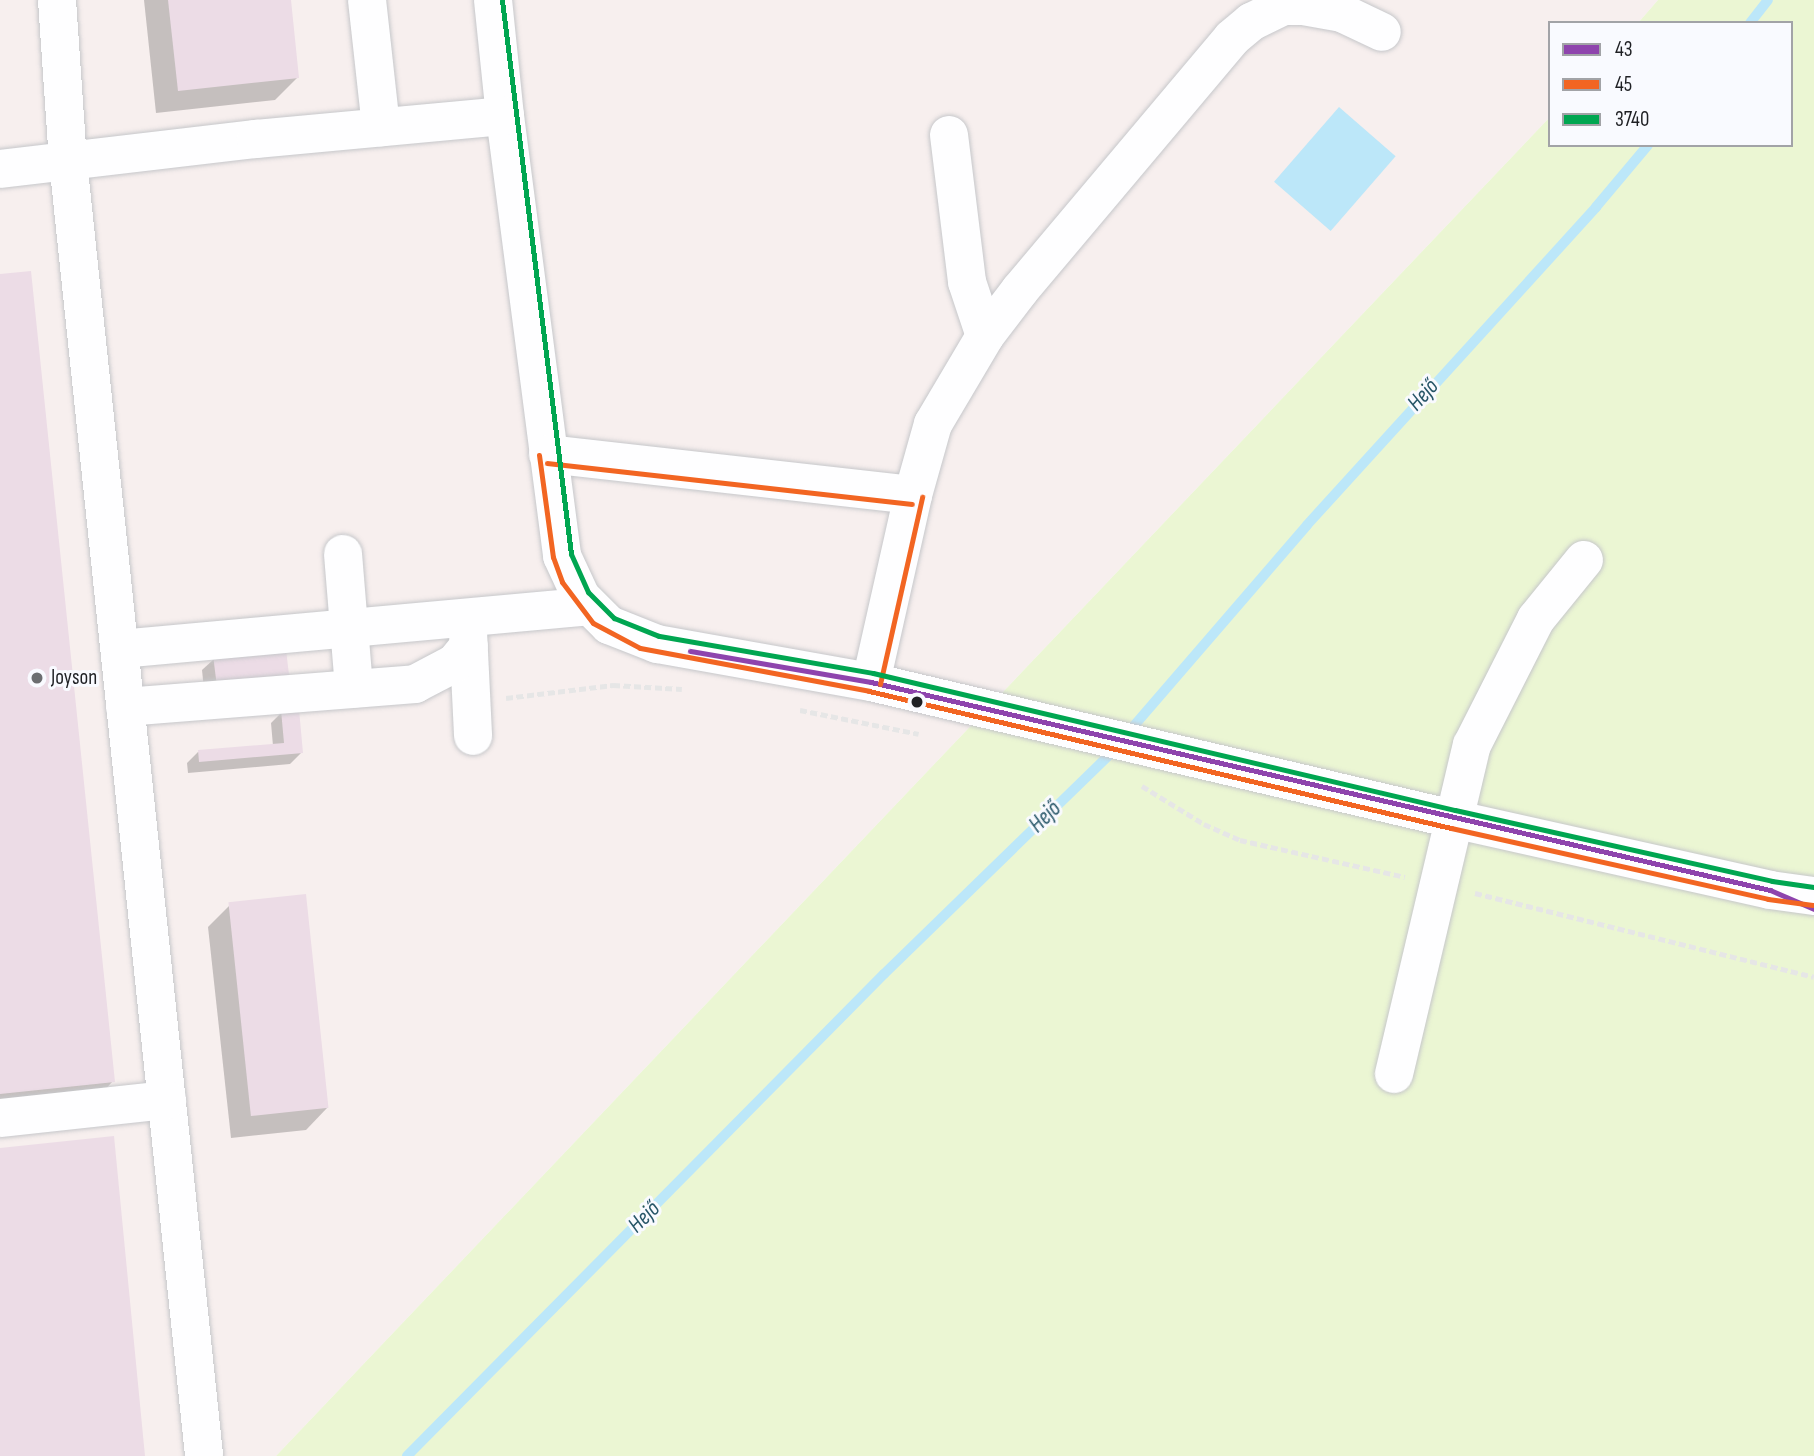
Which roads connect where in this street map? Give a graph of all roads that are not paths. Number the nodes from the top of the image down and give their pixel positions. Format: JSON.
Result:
{"nodes":[{"id":1,"x":57,"y":0,"type":"edge"},
{"id":2,"x":367,"y":0,"type":"edge"},
{"id":3,"x":493,"y":0,"type":"edge"},
{"id":4,"x":1382,"y":32,"type":"dead end"},
{"id":5,"x":505,"y":116,"type":"junction"},
{"id":6,"x":381,"y":127,"type":"junction"},
{"id":7,"x":949,"y":135,"type":"dead end"},
{"id":8,"x":68,"y":161,"type":"junction"},
{"id":9,"x":0,"y":169,"type":"edge"},
{"id":10,"x":985,"y":336,"type":"junction"},
{"id":11,"x":548,"y":454,"type":"junction"},
{"id":12,"x":913,"y":495,"type":"junction"},
{"id":13,"x":343,"y":554,"type":"dead end"},
{"id":14,"x":1584,"y":560,"type":"dead end"},
{"id":15,"x":588,"y":606,"type":"junction"},
{"id":16,"x":350,"y":626,"type":"junction"},
{"id":17,"x":468,"y":631,"type":"junction"},
{"id":18,"x":120,"y":649,"type":"junction"},
{"id":19,"x":871,"y":682,"type":"junction"},
{"id":20,"x":354,"y":689,"type":"junction"},
{"id":21,"x":125,"y":707,"type":"junction"},
{"id":22,"x":472,"y":719,"type":"road end"},
{"id":23,"x":1453,"y":819,"type":"junction"},
{"id":24,"x":1770,"y":890,"type":"junction"},
{"id":25,"x":1814,"y":896,"type":"edge"},
{"id":26,"x":1814,"y":909,"type":"edge"},
{"id":27,"x":1394,"y":1074,"type":"dead end"},
{"id":28,"x":167,"y":1100,"type":"junction"},
{"id":29,"x":0,"y":1118,"type":"edge"},
{"id":30,"x":204,"y":1456,"type":"edge"}],
"edges":[{"from":1,"to":8,"type":"street"},
{"from":2,"to":6,"type":"street"},
{"from":3,"to":5,"type":"street"},
{"from":4,"to":10,"type":"street"},
{"from":5,"to":6,"type":"street"},
{"from":5,"to":11,"type":"street"},
{"from":6,"to":8,"type":"street"},
{"from":7,"to":10,"type":"street"},
{"from":8,"to":9,"type":"street"},
{"from":8,"to":18,"type":"street"},
{"from":10,"to":12,"type":"street"},
{"from":11,"to":12,"type":"street"},
{"from":11,"to":15,"type":"street"},
{"from":12,"to":19,"type":"street"},
{"from":13,"to":16,"type":"street"},
{"from":14,"to":23,"type":"street"},
{"from":15,"to":17,"type":"street"},
{"from":15,"to":19,"type":"street"},
{"from":16,"to":17,"type":"street"},
{"from":16,"to":18,"type":"street"},
{"from":16,"to":20,"type":"street"},
{"from":17,"to":20,"type":"street"},
{"from":17,"to":22,"type":"street"},
{"from":18,"to":21,"type":"street"},
{"from":19,"to":23,"type":"street"},
{"from":20,"to":21,"type":"street"},
{"from":21,"to":28,"type":"street"},
{"from":23,"to":24,"type":"street"},
{"from":23,"to":27,"type":"street"},
{"from":24,"to":25,"type":"street"},
{"from":24,"to":26,"type":"street"},
{"from":28,"to":29,"type":"street"},
{"from":28,"to":30,"type":"street"}]}
